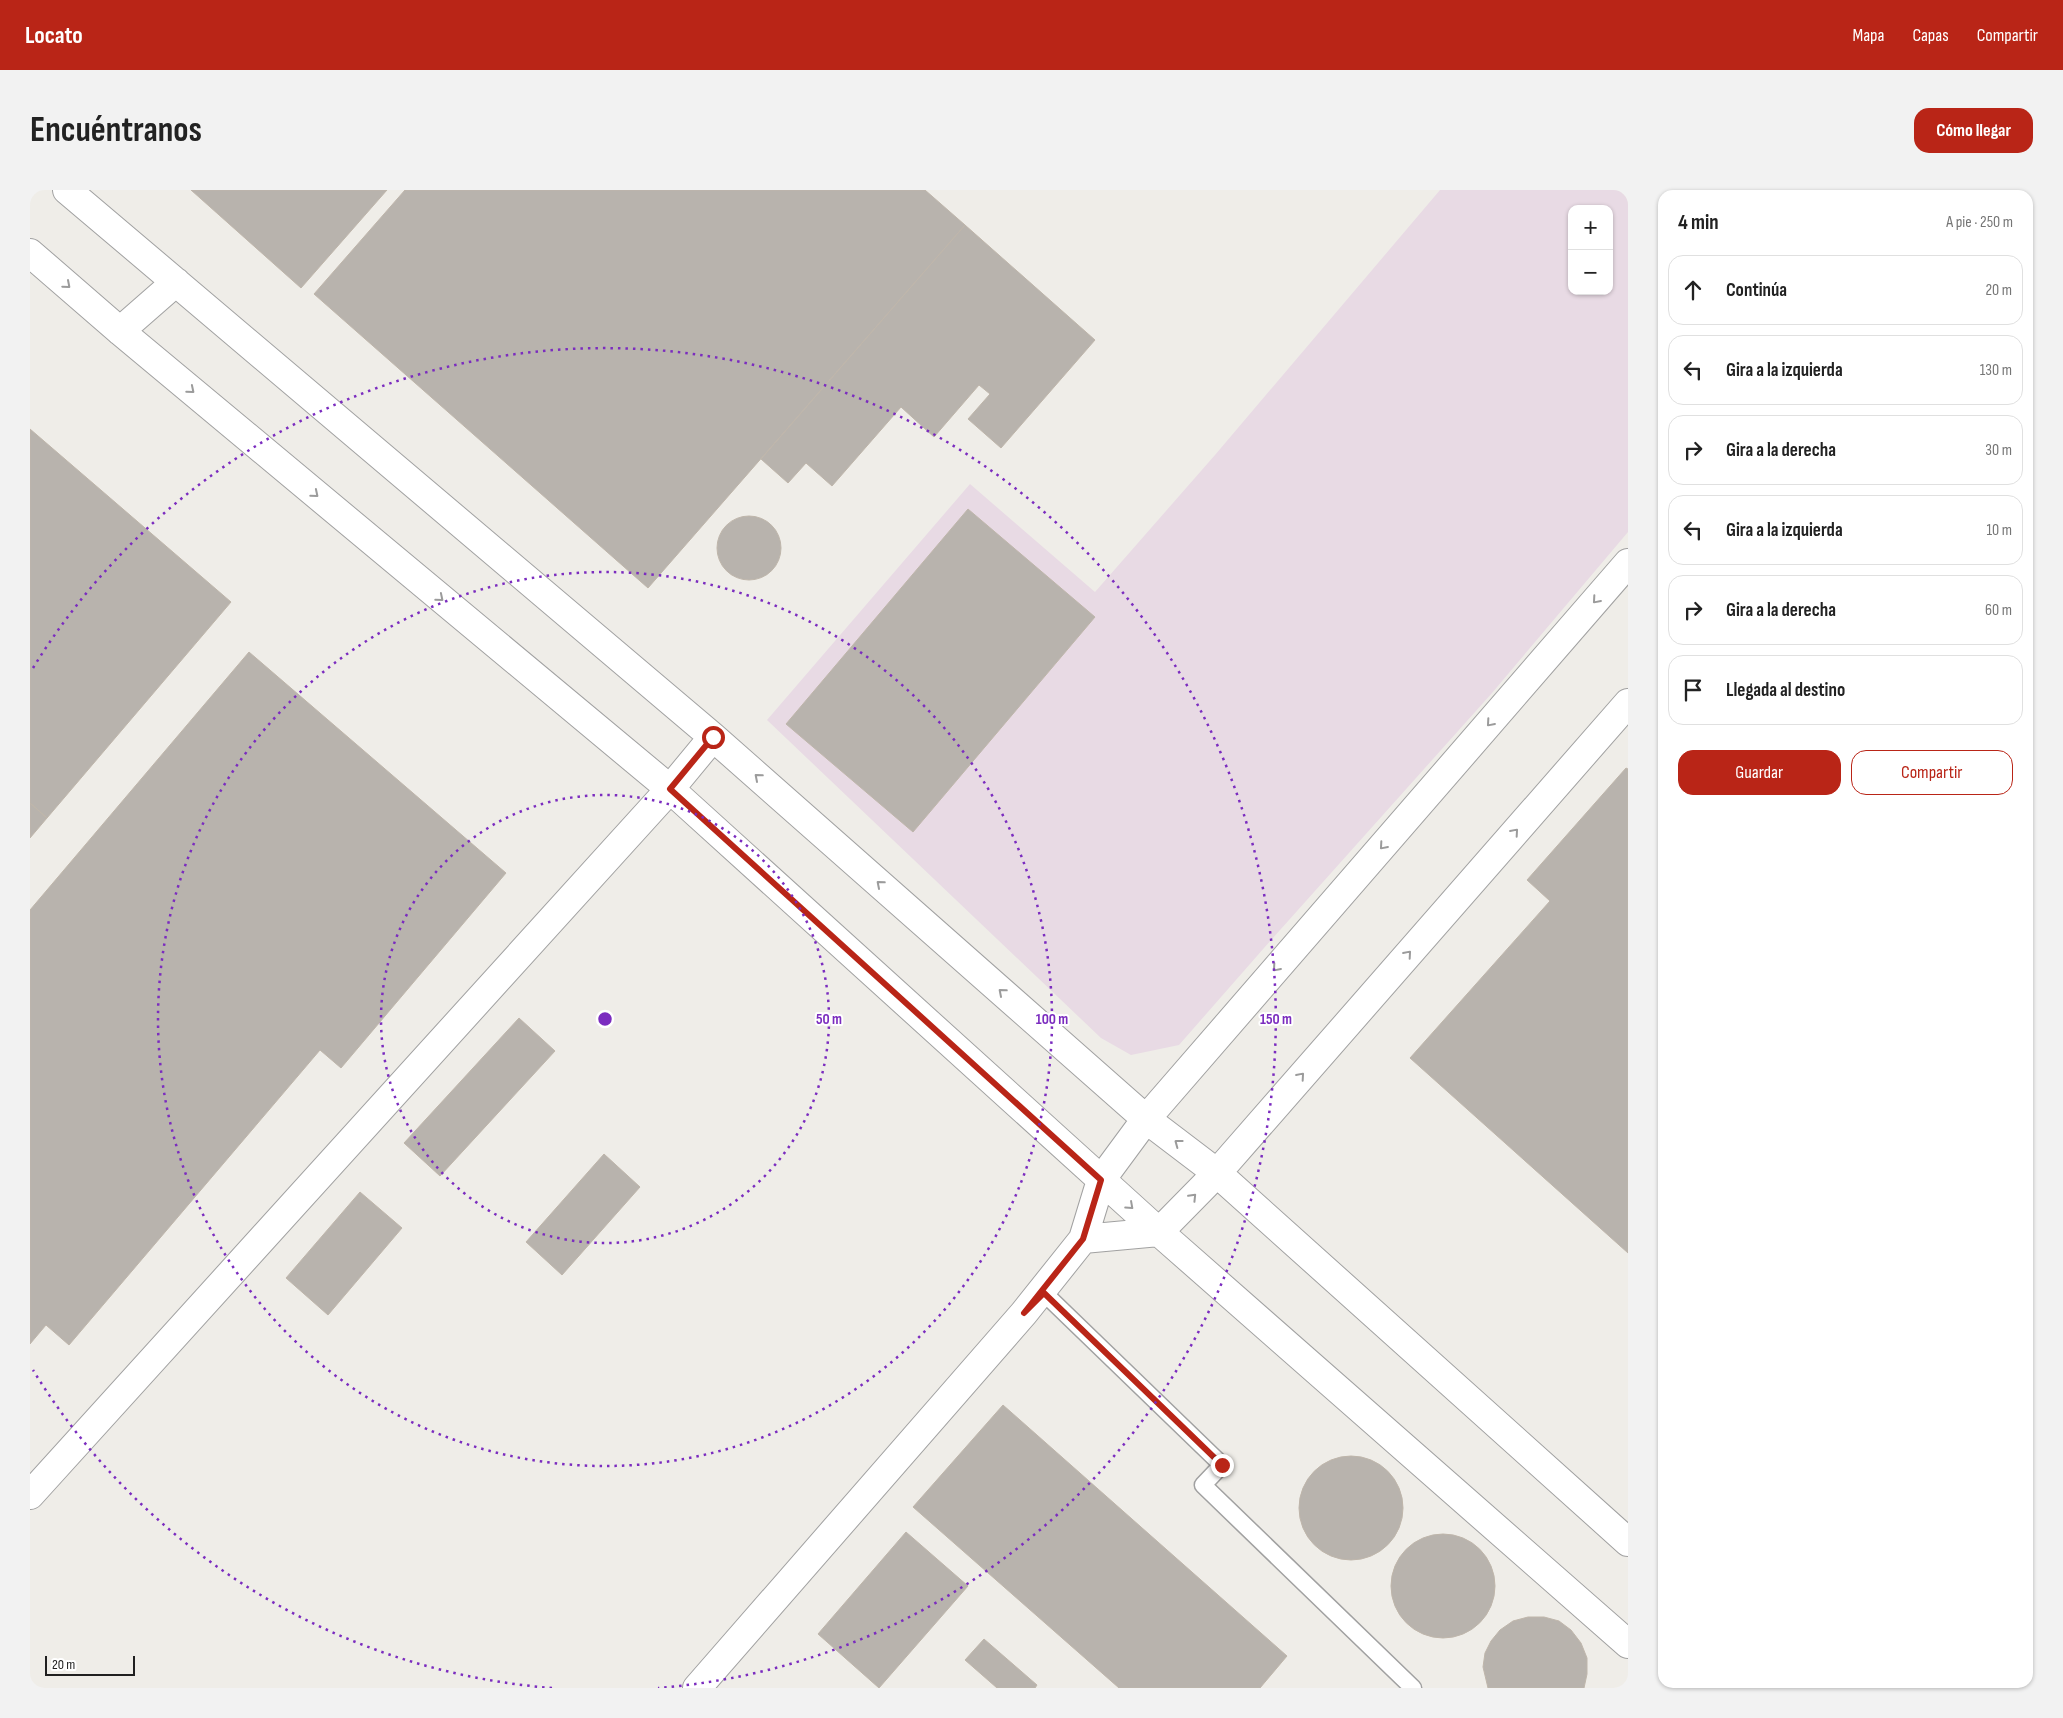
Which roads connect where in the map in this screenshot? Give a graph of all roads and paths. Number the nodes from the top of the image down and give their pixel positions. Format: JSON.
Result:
{"nodes":[{"id":1,"x":67,"y":190,"type":"edge"},
{"id":2,"x":30,"y":253,"type":"edge"},
{"id":3,"x":176,"y":282,"type":"junction"},
{"id":4,"x":120,"y":332,"type":"junction"},
{"id":5,"x":1628,"y":563,"type":"edge"},
{"id":6,"x":1628,"y":703,"type":"edge"},
{"id":7,"x":713,"y":737,"type":"junction"},
{"id":8,"x":670,"y":789,"type":"junction"},
{"id":9,"x":1146,"y":1119,"type":"junction"},
{"id":10,"x":1217,"y":1173,"type":"junction"},
{"id":11,"x":1101,"y":1180,"type":"junction"},
{"id":12,"x":1159,"y":1232,"type":"junction"},
{"id":13,"x":1083,"y":1239,"type":"junction"},
{"id":14,"x":1024,"y":1313,"type":"junction"},
{"id":15,"x":30,"y":1495,"type":"edge"},
{"id":16,"x":1628,"y":1542,"type":"edge"},
{"id":17,"x":1628,"y":1644,"type":"edge"},
{"id":18,"x":697,"y":1688,"type":"edge"},
{"id":19,"x":1413,"y":1688,"type":"edge"}],
"edges":[{"from":1,"to":3,"type":"street"},
{"from":2,"to":4,"type":"street","one_way":true},
{"from":3,"to":4,"type":"street"},
{"from":3,"to":7,"type":"street"},
{"from":4,"to":8,"type":"street","one_way":true},
{"from":5,"to":9,"type":"street","one_way":true},
{"from":10,"to":6,"type":"street","one_way":true},
{"from":7,"to":8,"type":"street"},
{"from":9,"to":7,"type":"street","one_way":true},
{"from":8,"to":11,"type":"street"},
{"from":8,"to":15,"type":"street"},
{"from":10,"to":9,"type":"street","one_way":true},
{"from":9,"to":11,"type":"street"},
{"from":12,"to":10,"type":"street","one_way":true},
{"from":10,"to":16,"type":"street"},
{"from":11,"to":12,"type":"street","one_way":true},
{"from":11,"to":13,"type":"street"},
{"from":12,"to":13,"type":"street"},
{"from":12,"to":17,"type":"street"},
{"from":13,"to":14,"type":"street"},
{"from":14,"to":18,"type":"street"},
{"from":14,"to":19,"type":"lane"}]}
